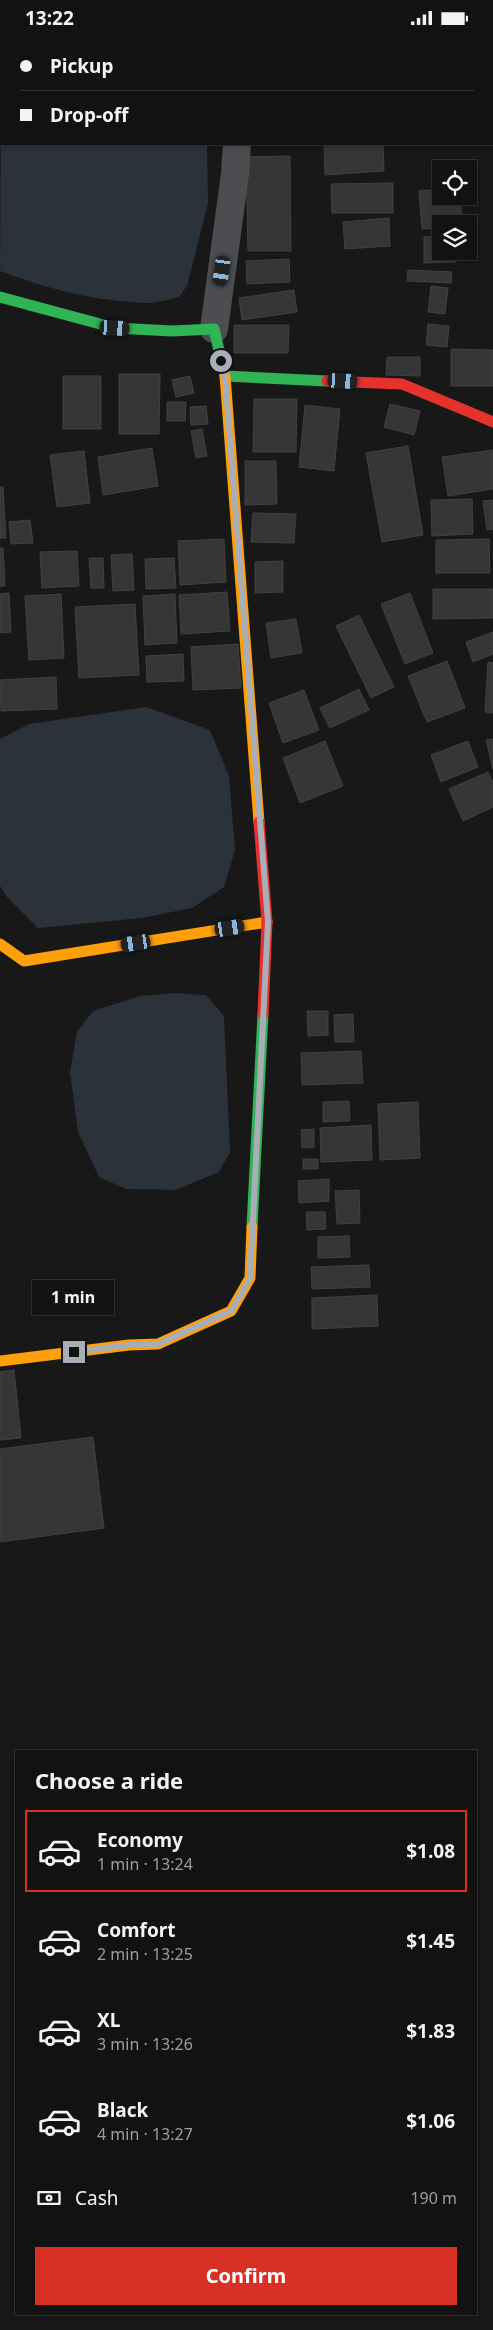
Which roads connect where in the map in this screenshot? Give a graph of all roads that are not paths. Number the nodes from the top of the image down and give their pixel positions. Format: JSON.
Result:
{"nodes":[{"id":1,"x":237,"y":145,"type":"edge"},
{"id":2,"x":0,"y":297,"type":"edge"},
{"id":3,"x":214,"y":329,"type":"junction"},
{"id":4,"x":225,"y":376,"type":"junction"},
{"id":5,"x":493,"y":422,"type":"edge"},
{"id":6,"x":268,"y":922,"type":"junction"},
{"id":7,"x":0,"y":944,"type":"edge"},
{"id":8,"x":0,"y":1361,"type":"edge"}],
"edges":[{"from":1,"to":3,"type":"street"},
{"from":2,"to":3,"type":"street"},
{"from":3,"to":4,"type":"street"},
{"from":4,"to":5,"type":"street"},
{"from":4,"to":6,"type":"street"},
{"from":6,"to":7,"type":"street"},
{"from":6,"to":8,"type":"street"}]}
